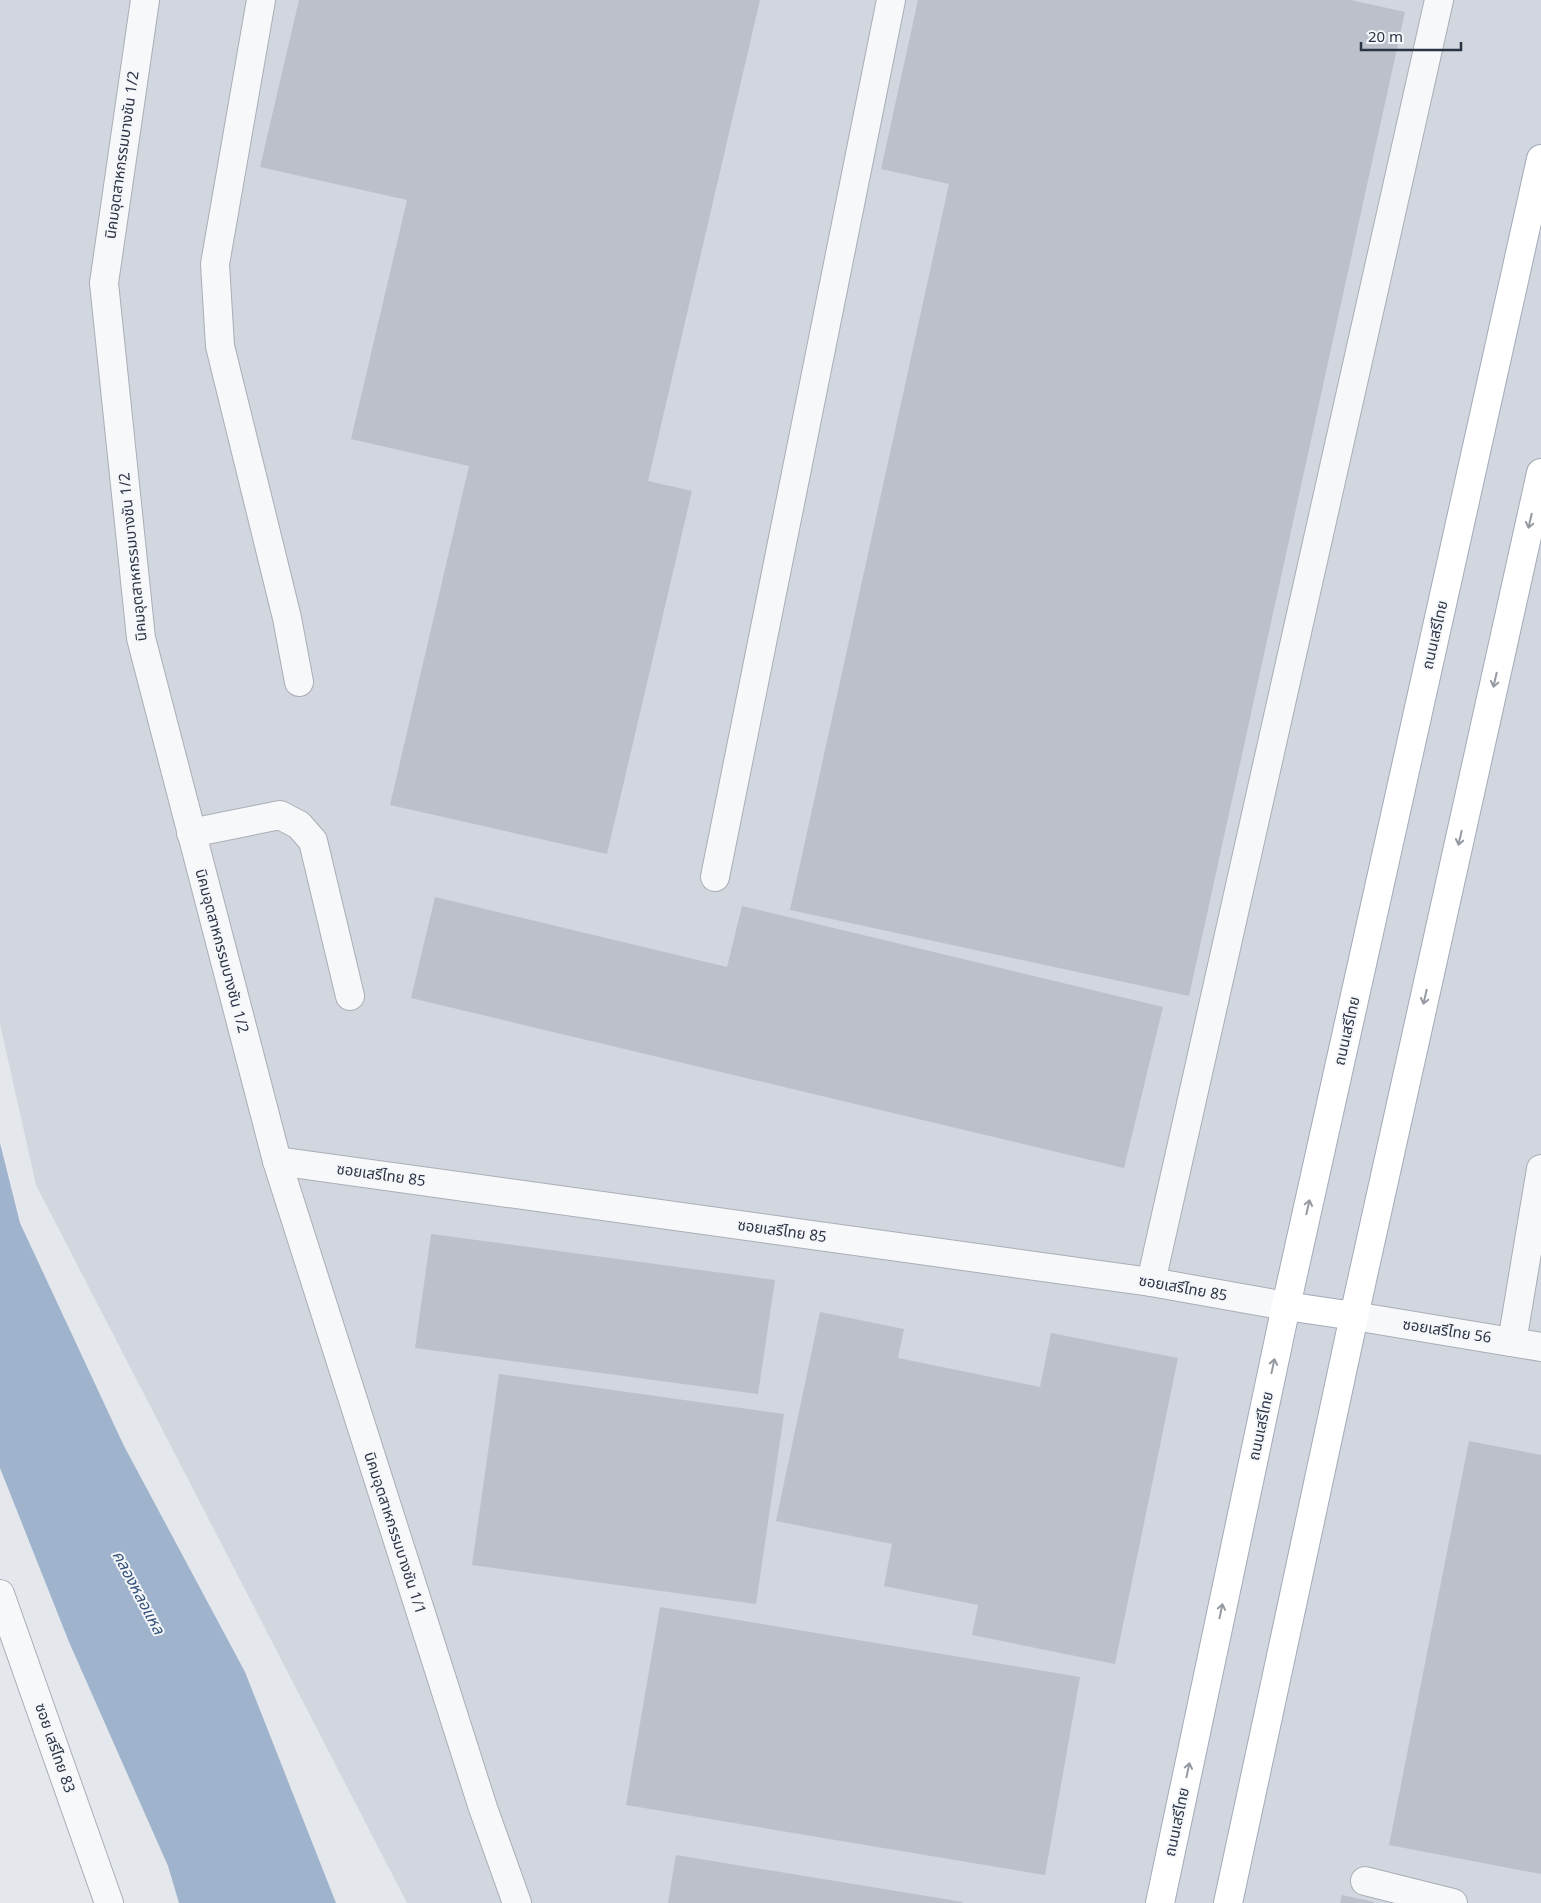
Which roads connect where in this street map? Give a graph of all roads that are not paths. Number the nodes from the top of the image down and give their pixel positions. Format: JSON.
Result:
{"nodes":[{"id":1,"x":145,"y":0,"type":"edge"},
{"id":2,"x":260,"y":0,"type":"edge"},
{"id":3,"x":892,"y":0,"type":"edge"},
{"id":4,"x":1439,"y":0,"type":"edge"},
{"id":5,"x":1541,"y":159,"type":"edge"},
{"id":6,"x":1541,"y":473,"type":"edge"},
{"id":7,"x":299,"y":682,"type":"dead end"},
{"id":8,"x":191,"y":833,"type":"junction"},
{"id":9,"x":716,"y":877,"type":"dead end"},
{"id":10,"x":350,"y":996,"type":"dead end"},
{"id":11,"x":277,"y":1161,"type":"junction"},
{"id":12,"x":1541,"y":1169,"type":"edge"},
{"id":13,"x":1151,"y":1282,"type":"junction"},
{"id":14,"x":1286,"y":1306,"type":"junction"},
{"id":15,"x":1354,"y":1316,"type":"junction"},
{"id":16,"x":1512,"y":1342,"type":"junction"},
{"id":17,"x":1541,"y":1347,"type":"edge"},
{"id":18,"x":0,"y":1594,"type":"edge"},
{"id":19,"x":1365,"y":1881,"type":"dead end"},
{"id":20,"x":109,"y":1903,"type":"edge"},
{"id":21,"x":517,"y":1903,"type":"edge"},
{"id":22,"x":1160,"y":1903,"type":"edge"},
{"id":23,"x":1228,"y":1903,"type":"edge"},
{"id":24,"x":1453,"y":1903,"type":"edge"}],
"edges":[{"from":1,"to":8,"type":"street","name":"นิคมอุตสาหกรรมบางชัน 1/2"},
{"from":2,"to":7,"type":"street"},
{"from":3,"to":9,"type":"street"},
{"from":4,"to":13,"type":"street"},
{"from":14,"to":5,"type":"main road","name":"ถนนเสรีไทย","one_way":true},
{"from":6,"to":15,"type":"main road","one_way":true},
{"from":8,"to":10,"type":"street"},
{"from":8,"to":11,"type":"street","name":"นิคมอุตสาหกรรมบางชัน 1/2"},
{"from":11,"to":13,"type":"street","name":"ซอยเสรีไทย 85"},
{"from":11,"to":21,"type":"street","name":"นิคมอุตสาหกรรมบางชัน 1/1"},
{"from":12,"to":16,"type":"street"},
{"from":13,"to":14,"type":"street","name":"ซอยเสรีไทย 85"},
{"from":14,"to":15,"type":"main road"},
{"from":22,"to":14,"type":"main road","name":"ถนนเสรีไทย","one_way":true},
{"from":15,"to":16,"type":"street","name":"ซอยเสรีไทย 56"},
{"from":15,"to":23,"type":"main road"},
{"from":16,"to":17,"type":"street","name":"ซอยเสรีไทย 56"},
{"from":18,"to":20,"type":"street","name":"ซอย เสรีไทย 83"},
{"from":19,"to":24,"type":"street"}]}
